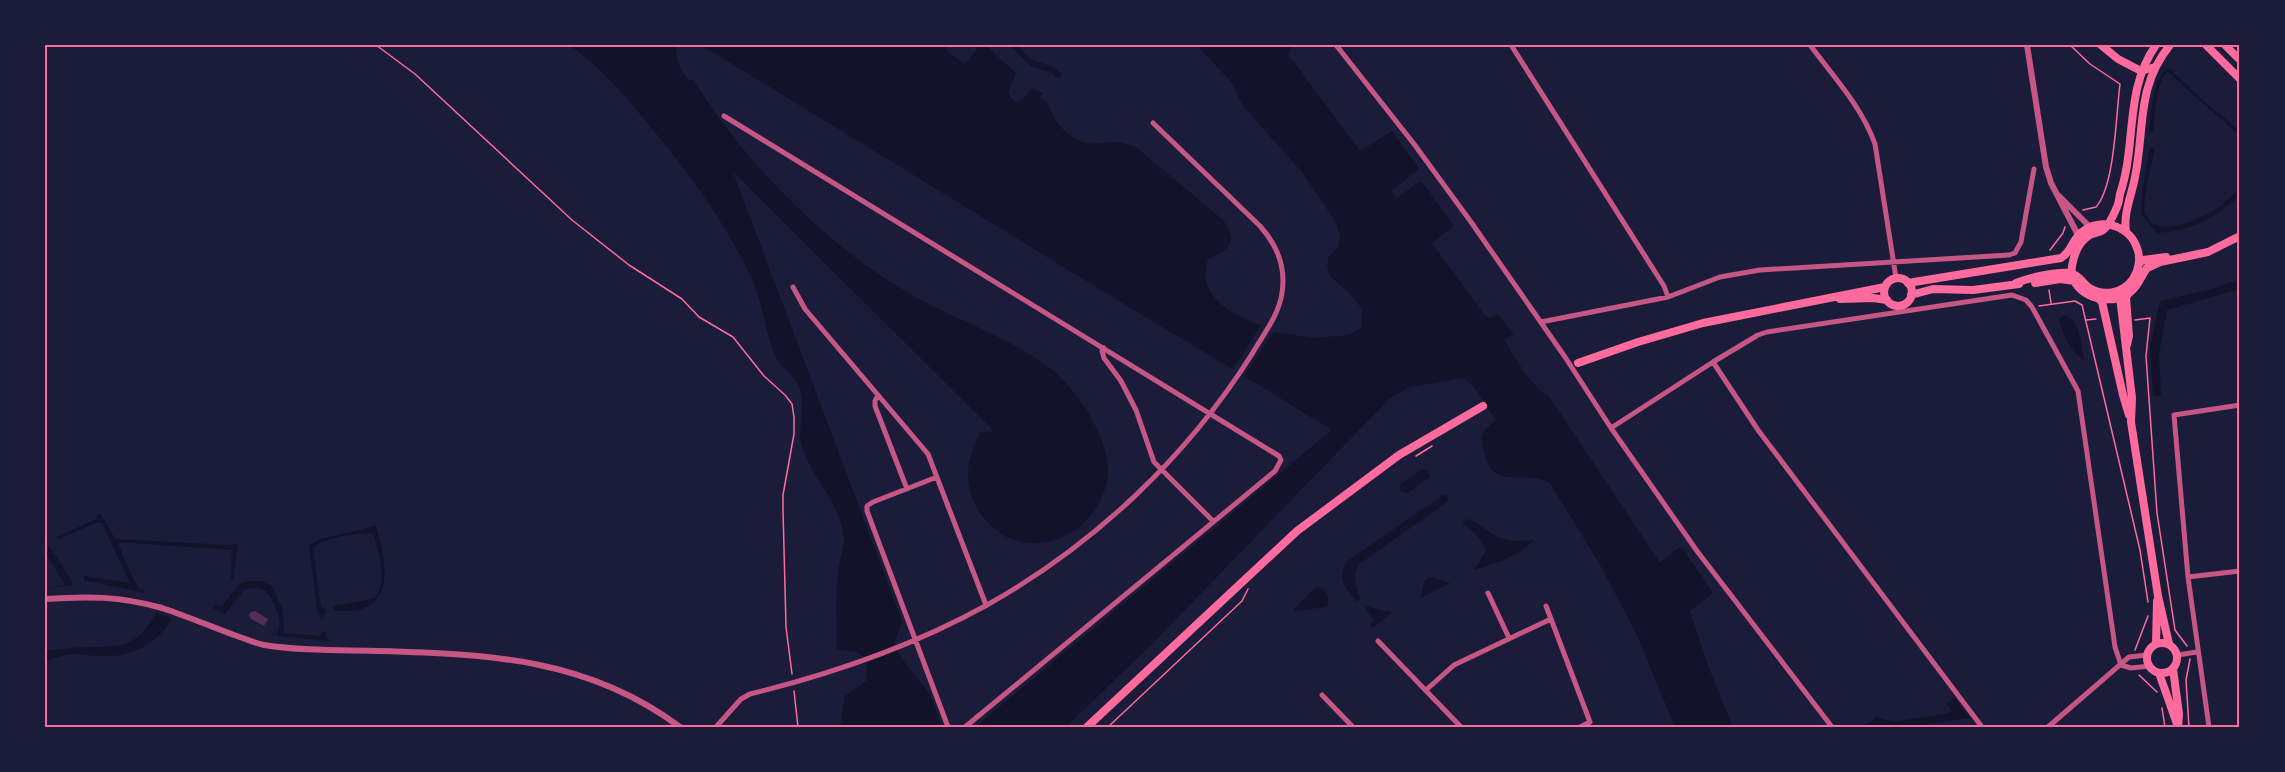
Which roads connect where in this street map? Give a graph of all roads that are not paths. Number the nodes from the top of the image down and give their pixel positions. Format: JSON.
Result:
{"nodes":[{"id":1,"x":1336,"y":45,"type":"edge"},
{"id":2,"x":1511,"y":45,"type":"edge"},
{"id":3,"x":1810,"y":45,"type":"edge"},
{"id":4,"x":2026,"y":45,"type":"edge"},
{"id":5,"x":2101,"y":45,"type":"edge"},
{"id":6,"x":2156,"y":45,"type":"edge"},
{"id":7,"x":2170,"y":45,"type":"edge"},
{"id":8,"x":2206,"y":45,"type":"edge"},
{"id":9,"x":2225,"y":45,"type":"edge"},
{"id":10,"x":2240,"y":60,"type":"edge"},
{"id":11,"x":2155,"y":67,"type":"junction"},
{"id":12,"x":2141,"y":71,"type":"junction"},
{"id":13,"x":2240,"y":79,"type":"edge"},
{"id":14,"x":724,"y":116,"type":"dead end"},
{"id":15,"x":1154,"y":123,"type":"dead end"},
{"id":16,"x":2034,"y":169,"type":"dead end"},
{"id":17,"x":2059,"y":196,"type":"junction"},
{"id":18,"x":2105,"y":224,"type":"junction"},
{"id":19,"x":2092,"y":226,"type":"junction"},
{"id":20,"x":2126,"y":231,"type":"junction"},
{"id":21,"x":2240,"y":236,"type":"edge"},
{"id":22,"x":2080,"y":239,"type":"junction"},
{"id":23,"x":2181,"y":258,"type":"junction"},
{"id":24,"x":1893,"y":262,"type":"junction"},
{"id":25,"x":2139,"y":263,"type":"junction"},
{"id":26,"x":1896,"y":278,"type":"junction"},
{"id":27,"x":2073,"y":278,"type":"junction"},
{"id":28,"x":1908,"y":283,"type":"junction"},
{"id":29,"x":793,"y":287,"type":"dead end"},
{"id":30,"x":1885,"y":287,"type":"junction"},
{"id":31,"x":2123,"y":294,"type":"junction"},
{"id":32,"x":1911,"y":296,"type":"junction"},
{"id":33,"x":1668,"y":297,"type":"junction"},
{"id":34,"x":2098,"y":298,"type":"junction"},
{"id":35,"x":1824,"y":299,"type":"junction"},
{"id":36,"x":1887,"y":300,"type":"junction"},
{"id":37,"x":1541,"y":322,"type":"junction"},
{"id":38,"x":1104,"y":348,"type":"junction"},
{"id":39,"x":1713,"y":362,"type":"junction"},
{"id":40,"x":1578,"y":363,"type":"dead end"},
{"id":41,"x":878,"y":395,"type":"junction"},
{"id":42,"x":2240,"y":405,"type":"edge"},
{"id":43,"x":1483,"y":406,"type":"dead end"},
{"id":44,"x":1211,"y":412,"type":"junction"},
{"id":45,"x":2132,"y":422,"type":"junction"},
{"id":46,"x":1611,"y":428,"type":"junction"},
{"id":47,"x":1162,"y":469,"type":"junction"},
{"id":48,"x":937,"y":477,"type":"junction"},
{"id":49,"x":907,"y":489,"type":"junction"},
{"id":50,"x":1214,"y":521,"type":"junction"},
{"id":51,"x":2240,"y":571,"type":"edge"},
{"id":52,"x":2188,"y":577,"type":"junction"},
{"id":53,"x":1488,"y":593,"type":"dead end"},
{"id":54,"x":2158,"y":596,"type":"junction"},
{"id":55,"x":45,"y":599,"type":"edge"},
{"id":56,"x":986,"y":605,"type":"junction"},
{"id":57,"x":1546,"y":606,"type":"dead end"},
{"id":58,"x":1551,"y":619,"type":"junction"},
{"id":59,"x":1509,"y":638,"type":"junction"},
{"id":60,"x":915,"y":640,"type":"junction"},
{"id":61,"x":1378,"y":641,"type":"dead end"},
{"id":62,"x":2156,"y":644,"type":"junction"},
{"id":63,"x":2169,"y":644,"type":"junction"},
{"id":64,"x":2198,"y":652,"type":"junction"},
{"id":65,"x":2147,"y":655,"type":"junction"},
{"id":66,"x":2178,"y":655,"type":"junction"},
{"id":67,"x":2121,"y":665,"type":"junction"},
{"id":68,"x":2150,"y":666,"type":"junction"},
{"id":69,"x":2173,"y":669,"type":"junction"},
{"id":70,"x":2159,"y":673,"type":"junction"},
{"id":71,"x":1426,"y":690,"type":"junction"},
{"id":72,"x":1322,"y":695,"type":"dead end"},
{"id":73,"x":2178,"y":726,"type":"edge"},
{"id":74,"x":680,"y":727,"type":"edge"},
{"id":75,"x":716,"y":727,"type":"edge"},
{"id":76,"x":948,"y":727,"type":"edge"},
{"id":77,"x":965,"y":727,"type":"edge"},
{"id":78,"x":1087,"y":727,"type":"edge"},
{"id":79,"x":1353,"y":727,"type":"edge"},
{"id":80,"x":1461,"y":727,"type":"edge"},
{"id":81,"x":1580,"y":727,"type":"edge"},
{"id":82,"x":1832,"y":727,"type":"edge"},
{"id":83,"x":1982,"y":727,"type":"edge"},
{"id":84,"x":2048,"y":727,"type":"edge"},
{"id":85,"x":2209,"y":727,"type":"edge"}],
"edges":[{"from":1,"to":37,"type":"street"},
{"from":2,"to":33,"type":"street"},
{"from":3,"to":24,"type":"street"},
{"from":4,"to":17,"type":"street"},
{"from":5,"to":12,"type":"main road"},
{"from":6,"to":12,"type":"main road"},
{"from":7,"to":11,"type":"main road"},
{"from":8,"to":13,"type":"main road"},
{"from":9,"to":10,"type":"main road"},
{"from":11,"to":12,"type":"main road"},
{"from":11,"to":20,"type":"main road"},
{"from":12,"to":18,"type":"main road"},
{"from":14,"to":38,"type":"street"},
{"from":15,"to":44,"type":"street"},
{"from":16,"to":24,"type":"street"},
{"from":17,"to":19,"type":"street"},
{"from":17,"to":22,"type":"street"},
{"from":18,"to":19,"type":"main road"},
{"from":18,"to":20,"type":"main road"},
{"from":18,"to":22,"type":"main road"},
{"from":19,"to":22,"type":"main road"},
{"from":20,"to":25,"type":"main road"},
{"from":21,"to":23,"type":"main road"},
{"from":22,"to":27,"type":"main road"},
{"from":22,"to":28,"type":"main road"},
{"from":23,"to":25,"type":"main road"},
{"from":23,"to":31,"type":"main road"},
{"from":24,"to":26,"type":"street"},
{"from":24,"to":33,"type":"street"},
{"from":25,"to":31,"type":"main road"},
{"from":26,"to":28,"type":"main road"},
{"from":26,"to":30,"type":"main road"},
{"from":27,"to":31,"type":"main road"},
{"from":27,"to":32,"type":"main road"},
{"from":27,"to":34,"type":"main road"},
{"from":28,"to":32,"type":"main road"},
{"from":29,"to":41,"type":"street"},
{"from":30,"to":35,"type":"main road"},
{"from":30,"to":36,"type":"main road"},
{"from":31,"to":34,"type":"main road"},
{"from":31,"to":45,"type":"main road"},
{"from":32,"to":36,"type":"main road"},
{"from":33,"to":37,"type":"street"},
{"from":34,"to":45,"type":"main road"},
{"from":35,"to":36,"type":"main road"},
{"from":35,"to":40,"type":"main road"},
{"from":37,"to":46,"type":"street"},
{"from":38,"to":44,"type":"street"},
{"from":38,"to":47,"type":"street"},
{"from":39,"to":46,"type":"street"},
{"from":39,"to":67,"type":"street"},
{"from":39,"to":83,"type":"street"},
{"from":41,"to":48,"type":"street"},
{"from":41,"to":49,"type":"street"},
{"from":42,"to":52,"type":"street"},
{"from":43,"to":78,"type":"main road"},
{"from":44,"to":47,"type":"street"},
{"from":44,"to":50,"type":"street"},
{"from":45,"to":54,"type":"main road"},
{"from":46,"to":82,"type":"street"},
{"from":47,"to":50,"type":"street"},
{"from":47,"to":56,"type":"street"},
{"from":48,"to":49,"type":"street"},
{"from":48,"to":56,"type":"street"},
{"from":49,"to":60,"type":"street"},
{"from":50,"to":77,"type":"street"},
{"from":51,"to":52,"type":"street"},
{"from":52,"to":64,"type":"street"},
{"from":53,"to":59,"type":"street"},
{"from":54,"to":62,"type":"main road"},
{"from":54,"to":63,"type":"main road"},
{"from":55,"to":74,"type":"street"},
{"from":56,"to":60,"type":"street"},
{"from":57,"to":58,"type":"street"},
{"from":58,"to":59,"type":"street"},
{"from":58,"to":81,"type":"street"},
{"from":59,"to":71,"type":"street"},
{"from":60,"to":75,"type":"street"},
{"from":60,"to":76,"type":"street"},
{"from":61,"to":71,"type":"street"},
{"from":62,"to":63,"type":"main road"},
{"from":62,"to":65,"type":"main road"},
{"from":63,"to":66,"type":"main road"},
{"from":64,"to":66,"type":"street"},
{"from":64,"to":85,"type":"street"},
{"from":65,"to":67,"type":"street"},
{"from":65,"to":68,"type":"main road"},
{"from":66,"to":69,"type":"main road"},
{"from":67,"to":68,"type":"street"},
{"from":67,"to":84,"type":"street"},
{"from":68,"to":70,"type":"main road"},
{"from":69,"to":70,"type":"main road"},
{"from":69,"to":73,"type":"main road"},
{"from":70,"to":73,"type":"main road"},
{"from":71,"to":80,"type":"street"},
{"from":72,"to":79,"type":"street"}]}
